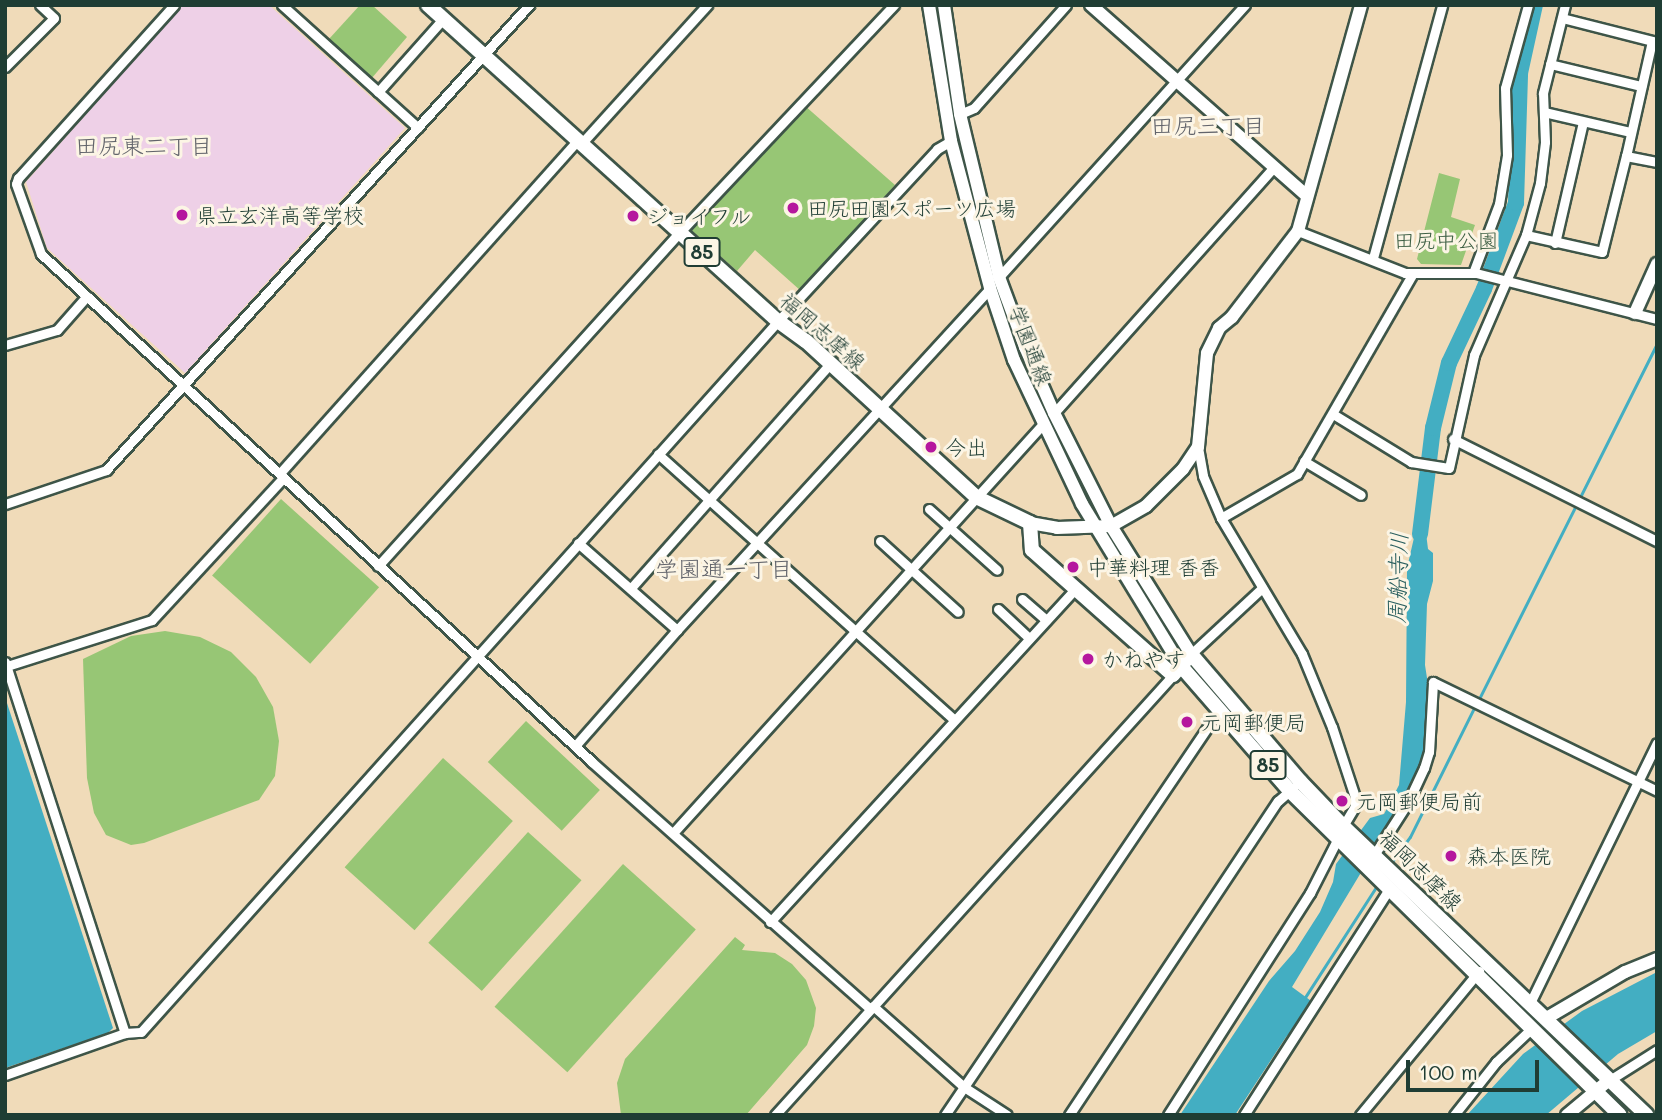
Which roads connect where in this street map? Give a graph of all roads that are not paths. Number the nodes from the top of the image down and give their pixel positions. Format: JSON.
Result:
{"nodes":[{"id":1,"x":40,"y":5,"type":"edge"},
{"id":2,"x":174,"y":5,"type":"edge"},
{"id":3,"x":282,"y":5,"type":"edge"},
{"id":4,"x":428,"y":5,"type":"edge"},
{"id":5,"x":529,"y":5,"type":"edge"},
{"id":6,"x":707,"y":5,"type":"edge"},
{"id":7,"x":894,"y":5,"type":"edge"},
{"id":8,"x":929,"y":5,"type":"edge"},
{"id":9,"x":944,"y":5,"type":"edge"},
{"id":10,"x":1066,"y":5,"type":"edge"},
{"id":11,"x":1091,"y":5,"type":"edge"},
{"id":12,"x":1245,"y":5,"type":"edge"},
{"id":13,"x":1361,"y":5,"type":"edge"},
{"id":14,"x":1441,"y":5,"type":"edge"},
{"id":15,"x":1528,"y":5,"type":"edge"},
{"id":16,"x":1565,"y":5,"type":"edge"},
{"id":17,"x":1562,"y":18,"type":"junction"},
{"id":18,"x":443,"y":19,"type":"junction"},
{"id":19,"x":484,"y":55,"type":"junction"},
{"id":20,"x":1550,"y":64,"type":"junction"},
{"id":21,"x":5,"y":67,"type":"edge"},
{"id":22,"x":1176,"y":82,"type":"junction"},
{"id":23,"x":1641,"y":86,"type":"junction"},
{"id":24,"x":378,"y":92,"type":"junction"},
{"id":25,"x":1544,"y":112,"type":"junction"},
{"id":26,"x":961,"y":114,"type":"junction"},
{"id":27,"x":1583,"y":122,"type":"junction"},
{"id":28,"x":418,"y":128,"type":"junction"},
{"id":29,"x":1630,"y":132,"type":"junction"},
{"id":30,"x":951,"y":141,"type":"junction"},
{"id":31,"x":579,"y":142,"type":"junction"},
{"id":32,"x":1626,"y":156,"type":"junction"},
{"id":33,"x":1657,"y":162,"type":"edge"},
{"id":34,"x":1275,"y":167,"type":"junction"},
{"id":35,"x":16,"y":184,"type":"junction"},
{"id":36,"x":5,"y":187,"type":"edge"},
{"id":37,"x":1307,"y":196,"type":"junction"},
{"id":38,"x":1298,"y":231,"type":"junction"},
{"id":39,"x":680,"y":232,"type":"junction"},
{"id":40,"x":1526,"y":235,"type":"junction"},
{"id":41,"x":1555,"y":243,"type":"junction"},
{"id":42,"x":1373,"y":258,"type":"junction"},
{"id":43,"x":1657,"y":264,"type":"edge"},
{"id":44,"x":1475,"y":273,"type":"junction"},
{"id":45,"x":1412,"y":275,"type":"junction"},
{"id":46,"x":999,"y":277,"type":"junction"},
{"id":47,"x":1505,"y":281,"type":"junction"},
{"id":48,"x":990,"y":288,"type":"junction"},
{"id":49,"x":87,"y":296,"type":"junction"},
{"id":50,"x":1635,"y":313,"type":"junction"},
{"id":51,"x":1657,"y":318,"type":"edge"},
{"id":52,"x":778,"y":321,"type":"junction"},
{"id":53,"x":5,"y":345,"type":"edge"},
{"id":54,"x":830,"y":364,"type":"junction"},
{"id":55,"x":185,"y":385,"type":"junction"},
{"id":56,"x":878,"y":409,"type":"junction"},
{"id":57,"x":1054,"y":413,"type":"junction"},
{"id":58,"x":1333,"y":414,"type":"junction"},
{"id":59,"x":1042,"y":424,"type":"junction"},
{"id":60,"x":1453,"y":439,"type":"junction"},
{"id":61,"x":1198,"y":447,"type":"junction"},
{"id":62,"x":659,"y":454,"type":"junction"},
{"id":63,"x":1304,"y":461,"type":"junction"},
{"id":64,"x":282,"y":475,"type":"junction"},
{"id":65,"x":1361,"y":495,"type":"dead end"},
{"id":66,"x":976,"y":498,"type":"junction"},
{"id":67,"x":707,"y":499,"type":"junction"},
{"id":68,"x":5,"y":503,"type":"edge"},
{"id":69,"x":929,"y":509,"type":"dead end"},
{"id":70,"x":1221,"y":518,"type":"junction"},
{"id":71,"x":1030,"y":523,"type":"junction"},
{"id":72,"x":1111,"y":526,"type":"junction"},
{"id":73,"x":951,"y":528,"type":"junction"},
{"id":74,"x":1097,"y":528,"type":"junction"},
{"id":75,"x":880,"y":541,"type":"dead end"},
{"id":76,"x":1657,"y":541,"type":"edge"},
{"id":77,"x":578,"y":543,"type":"junction"},
{"id":78,"x":756,"y":545,"type":"junction"},
{"id":79,"x":378,"y":566,"type":"junction"},
{"id":80,"x":997,"y":570,"type":"dead end"},
{"id":81,"x":911,"y":572,"type":"junction"},
{"id":82,"x":631,"y":588,"type":"junction"},
{"id":83,"x":1262,"y":588,"type":"junction"},
{"id":84,"x":1075,"y":589,"type":"junction"},
{"id":85,"x":1022,"y":599,"type":"dead end"},
{"id":86,"x":998,"y":609,"type":"dead end"},
{"id":87,"x":958,"y":612,"type":"dead end"},
{"id":88,"x":1046,"y":620,"type":"junction"},
{"id":89,"x":677,"y":630,"type":"junction"},
{"id":90,"x":855,"y":633,"type":"junction"},
{"id":91,"x":1029,"y":638,"type":"junction"},
{"id":92,"x":1191,"y":654,"type":"junction"},
{"id":93,"x":478,"y":657,"type":"junction"},
{"id":94,"x":6,"y":664,"type":"edge"},
{"id":95,"x":1177,"y":671,"type":"junction"},
{"id":96,"x":1219,"y":710,"type":"junction"},
{"id":97,"x":953,"y":719,"type":"junction"},
{"id":98,"x":1657,"y":743,"type":"edge"},
{"id":99,"x":575,"y":746,"type":"junction"},
{"id":100,"x":1638,"y":781,"type":"junction"},
{"id":101,"x":1295,"y":786,"type":"junction"},
{"id":102,"x":1657,"y":791,"type":"edge"},
{"id":103,"x":673,"y":833,"type":"junction"},
{"id":104,"x":1342,"y":834,"type":"junction"},
{"id":105,"x":1374,"y":855,"type":"junction"},
{"id":106,"x":1394,"y":882,"type":"junction"},
{"id":107,"x":770,"y":922,"type":"junction"},
{"id":108,"x":1657,"y":959,"type":"edge"},
{"id":109,"x":1490,"y":966,"type":"junction"},
{"id":110,"x":1474,"y":973,"type":"junction"},
{"id":111,"x":1530,"y":1003,"type":"junction"},
{"id":112,"x":872,"y":1008,"type":"junction"},
{"id":113,"x":1545,"y":1019,"type":"junction"},
{"id":114,"x":1531,"y":1029,"type":"junction"},
{"id":115,"x":125,"y":1033,"type":"junction"},
{"id":116,"x":1657,"y":1050,"type":"edge"},
{"id":117,"x":5,"y":1075,"type":"edge"},
{"id":118,"x":1608,"y":1081,"type":"junction"},
{"id":119,"x":964,"y":1087,"type":"junction"},
{"id":120,"x":1596,"y":1093,"type":"junction"},
{"id":121,"x":775,"y":1115,"type":"edge"},
{"id":122,"x":946,"y":1115,"type":"edge"},
{"id":123,"x":1007,"y":1115,"type":"edge"},
{"id":124,"x":1069,"y":1115,"type":"edge"},
{"id":125,"x":1168,"y":1115,"type":"edge"},
{"id":126,"x":1244,"y":1115,"type":"edge"},
{"id":127,"x":1360,"y":1115,"type":"edge"},
{"id":128,"x":1454,"y":1115,"type":"edge"},
{"id":129,"x":1567,"y":1115,"type":"edge"},
{"id":130,"x":1620,"y":1115,"type":"edge"},
{"id":131,"x":1646,"y":1115,"type":"edge"}],
"edges":[{"from":1,"to":21,"type":"street"},
{"from":2,"to":35,"type":"street"},
{"from":3,"to":24,"type":"street"},
{"from":4,"to":18,"type":"main road","name":"福岡志摩線","number":"85"},
{"from":5,"to":19,"type":"street"},
{"from":6,"to":31,"type":"street"},
{"from":7,"to":39,"type":"street"},
{"from":8,"to":30,"type":"street","name":"学園通線"},
{"from":9,"to":26,"type":"street","name":"学園通線"},
{"from":10,"to":26,"type":"street"},
{"from":11,"to":22,"type":"street"},
{"from":12,"to":22,"type":"street"},
{"from":13,"to":37,"type":"street"},
{"from":14,"to":42,"type":"street"},
{"from":15,"to":44,"type":"street"},
{"from":16,"to":17,"type":"street"},
{"from":17,"to":20,"type":"street"},
{"from":17,"to":23,"type":"street"},
{"from":18,"to":19,"type":"main road","name":"福岡志摩線","number":"85"},
{"from":18,"to":24,"type":"street"},
{"from":19,"to":28,"type":"street"},
{"from":19,"to":31,"type":"main road","name":"福岡志摩線","number":"85"},
{"from":20,"to":23,"type":"street"},
{"from":20,"to":25,"type":"street"},
{"from":22,"to":34,"type":"street"},
{"from":22,"to":46,"type":"street"},
{"from":23,"to":29,"type":"street"},
{"from":24,"to":28,"type":"street"},
{"from":25,"to":27,"type":"street"},
{"from":25,"to":40,"type":"street"},
{"from":26,"to":46,"type":"street","name":"学園通線"},
{"from":27,"to":29,"type":"street"},
{"from":27,"to":41,"type":"street"},
{"from":28,"to":55,"type":"street"},
{"from":29,"to":32,"type":"street"},
{"from":30,"to":48,"type":"street","name":"学園通線"},
{"from":30,"to":52,"type":"street"},
{"from":31,"to":39,"type":"main road","name":"福岡志摩線","number":"85"},
{"from":31,"to":64,"type":"street"},
{"from":32,"to":33,"type":"street"},
{"from":32,"to":41,"type":"street"},
{"from":34,"to":37,"type":"street"},
{"from":34,"to":57,"type":"street"},
{"from":35,"to":36,"type":"street"},
{"from":35,"to":49,"type":"street"},
{"from":37,"to":38,"type":"street"},
{"from":38,"to":42,"type":"street"},
{"from":38,"to":61,"type":"street"},
{"from":39,"to":52,"type":"main road","name":"福岡志摩線","number":"85"},
{"from":39,"to":79,"type":"street"},
{"from":40,"to":41,"type":"street"},
{"from":40,"to":47,"type":"street"},
{"from":42,"to":45,"type":"street"},
{"from":43,"to":50,"type":"street"},
{"from":44,"to":45,"type":"street"},
{"from":44,"to":47,"type":"street"},
{"from":45,"to":58,"type":"street"},
{"from":46,"to":57,"type":"street","name":"学園通線"},
{"from":47,"to":50,"type":"street"},
{"from":47,"to":60,"type":"street"},
{"from":48,"to":56,"type":"street"},
{"from":48,"to":59,"type":"street","name":"学園通線"},
{"from":49,"to":53,"type":"street"},
{"from":49,"to":55,"type":"street"},
{"from":50,"to":51,"type":"street"},
{"from":52,"to":54,"type":"main road","name":"福岡志摩線","number":"85"},
{"from":52,"to":62,"type":"street"},
{"from":54,"to":56,"type":"main road","name":"福岡志摩線","number":"85"},
{"from":54,"to":67,"type":"street"},
{"from":55,"to":64,"type":"street"},
{"from":55,"to":68,"type":"street"},
{"from":56,"to":66,"type":"main road","name":"福岡志摩線","number":"85"},
{"from":56,"to":78,"type":"street"},
{"from":57,"to":72,"type":"street","name":"学園通線"},
{"from":58,"to":60,"type":"street"},
{"from":58,"to":63,"type":"street"},
{"from":59,"to":66,"type":"street"},
{"from":59,"to":74,"type":"street","name":"学園通線"},
{"from":60,"to":76,"type":"street"},
{"from":61,"to":70,"type":"street"},
{"from":61,"to":72,"type":"street"},
{"from":62,"to":67,"type":"street"},
{"from":62,"to":77,"type":"street"},
{"from":63,"to":65,"type":"street"},
{"from":63,"to":70,"type":"street"},
{"from":64,"to":79,"type":"street"},
{"from":64,"to":94,"type":"street"},
{"from":66,"to":71,"type":"main road","name":"福岡志摩線","number":"85"},
{"from":66,"to":73,"type":"street"},
{"from":67,"to":78,"type":"street"},
{"from":67,"to":82,"type":"street"},
{"from":69,"to":73,"type":"street"},
{"from":70,"to":83,"type":"street"},
{"from":71,"to":74,"type":"street"},
{"from":71,"to":84,"type":"main road","name":"福岡志摩線","number":"85"},
{"from":72,"to":74,"type":"street"},
{"from":72,"to":92,"type":"street","name":"学園通線"},
{"from":73,"to":80,"type":"street"},
{"from":73,"to":81,"type":"street"},
{"from":74,"to":95,"type":"street","name":"学園通線"},
{"from":75,"to":81,"type":"street"},
{"from":77,"to":82,"type":"street"},
{"from":77,"to":93,"type":"street"},
{"from":78,"to":89,"type":"street"},
{"from":78,"to":90,"type":"street"},
{"from":79,"to":93,"type":"street"},
{"from":81,"to":87,"type":"street"},
{"from":81,"to":90,"type":"street"},
{"from":82,"to":89,"type":"street"},
{"from":83,"to":92,"type":"street"},
{"from":83,"to":104,"type":"street"},
{"from":84,"to":88,"type":"street"},
{"from":84,"to":95,"type":"main road","name":"福岡志摩線","number":"85"},
{"from":85,"to":88,"type":"street"},
{"from":86,"to":91,"type":"street"},
{"from":88,"to":91,"type":"street"},
{"from":89,"to":99,"type":"street"},
{"from":90,"to":97,"type":"street"},
{"from":90,"to":103,"type":"street"},
{"from":91,"to":97,"type":"street"},
{"from":92,"to":95,"type":"main road"},
{"from":92,"to":101,"type":"main road","name":"福岡志摩線","number":"85"},
{"from":93,"to":99,"type":"street"},
{"from":93,"to":115,"type":"street"},
{"from":94,"to":115,"type":"street"},
{"from":95,"to":96,"type":"main road","name":"福岡志摩線","number":"85"},
{"from":95,"to":112,"type":"street"},
{"from":96,"to":101,"type":"main road","name":"福岡志摩線","number":"85"},
{"from":96,"to":119,"type":"street"},
{"from":97,"to":107,"type":"street"},
{"from":98,"to":100,"type":"street"},
{"from":99,"to":103,"type":"street"},
{"from":100,"to":102,"type":"street"},
{"from":100,"to":105,"type":"street"},
{"from":100,"to":111,"type":"street"},
{"from":101,"to":104,"type":"main road","name":"福岡志摩線","number":"85"},
{"from":101,"to":124,"type":"street"},
{"from":103,"to":107,"type":"street"},
{"from":104,"to":105,"type":"main road","name":"福岡志摩線","number":"85"},
{"from":104,"to":106,"type":"main road","number":"85"},
{"from":104,"to":125,"type":"street"},
{"from":105,"to":106,"type":"main road","name":"福岡志摩線","number":"85"},
{"from":106,"to":109,"type":"main road","name":"福岡志摩線","number":"85"},
{"from":106,"to":110,"type":"main road","name":"福岡志摩線","number":"85"},
{"from":106,"to":126,"type":"street"},
{"from":107,"to":112,"type":"street"},
{"from":108,"to":113,"type":"street"},
{"from":109,"to":110,"type":"street"},
{"from":109,"to":111,"type":"main road","name":"福岡志摩線","number":"85"},
{"from":110,"to":114,"type":"main road","name":"福岡志摩線","number":"85"},
{"from":110,"to":127,"type":"street"},
{"from":111,"to":113,"type":"main road","name":"福岡志摩線","number":"85"},
{"from":112,"to":119,"type":"street"},
{"from":112,"to":121,"type":"street"},
{"from":113,"to":118,"type":"main road","name":"福岡志摩線","number":"85"},
{"from":114,"to":120,"type":"main road","name":"福岡志摩線","number":"85"},
{"from":114,"to":128,"type":"street"},
{"from":115,"to":117,"type":"street"},
{"from":116,"to":118,"type":"street"},
{"from":118,"to":120,"type":"street"},
{"from":118,"to":131,"type":"main road","name":"福岡志摩線","number":"85"},
{"from":119,"to":122,"type":"street"},
{"from":119,"to":123,"type":"street"},
{"from":120,"to":129,"type":"street"},
{"from":120,"to":130,"type":"main road","name":"福岡志摩線","number":"85"}]}
